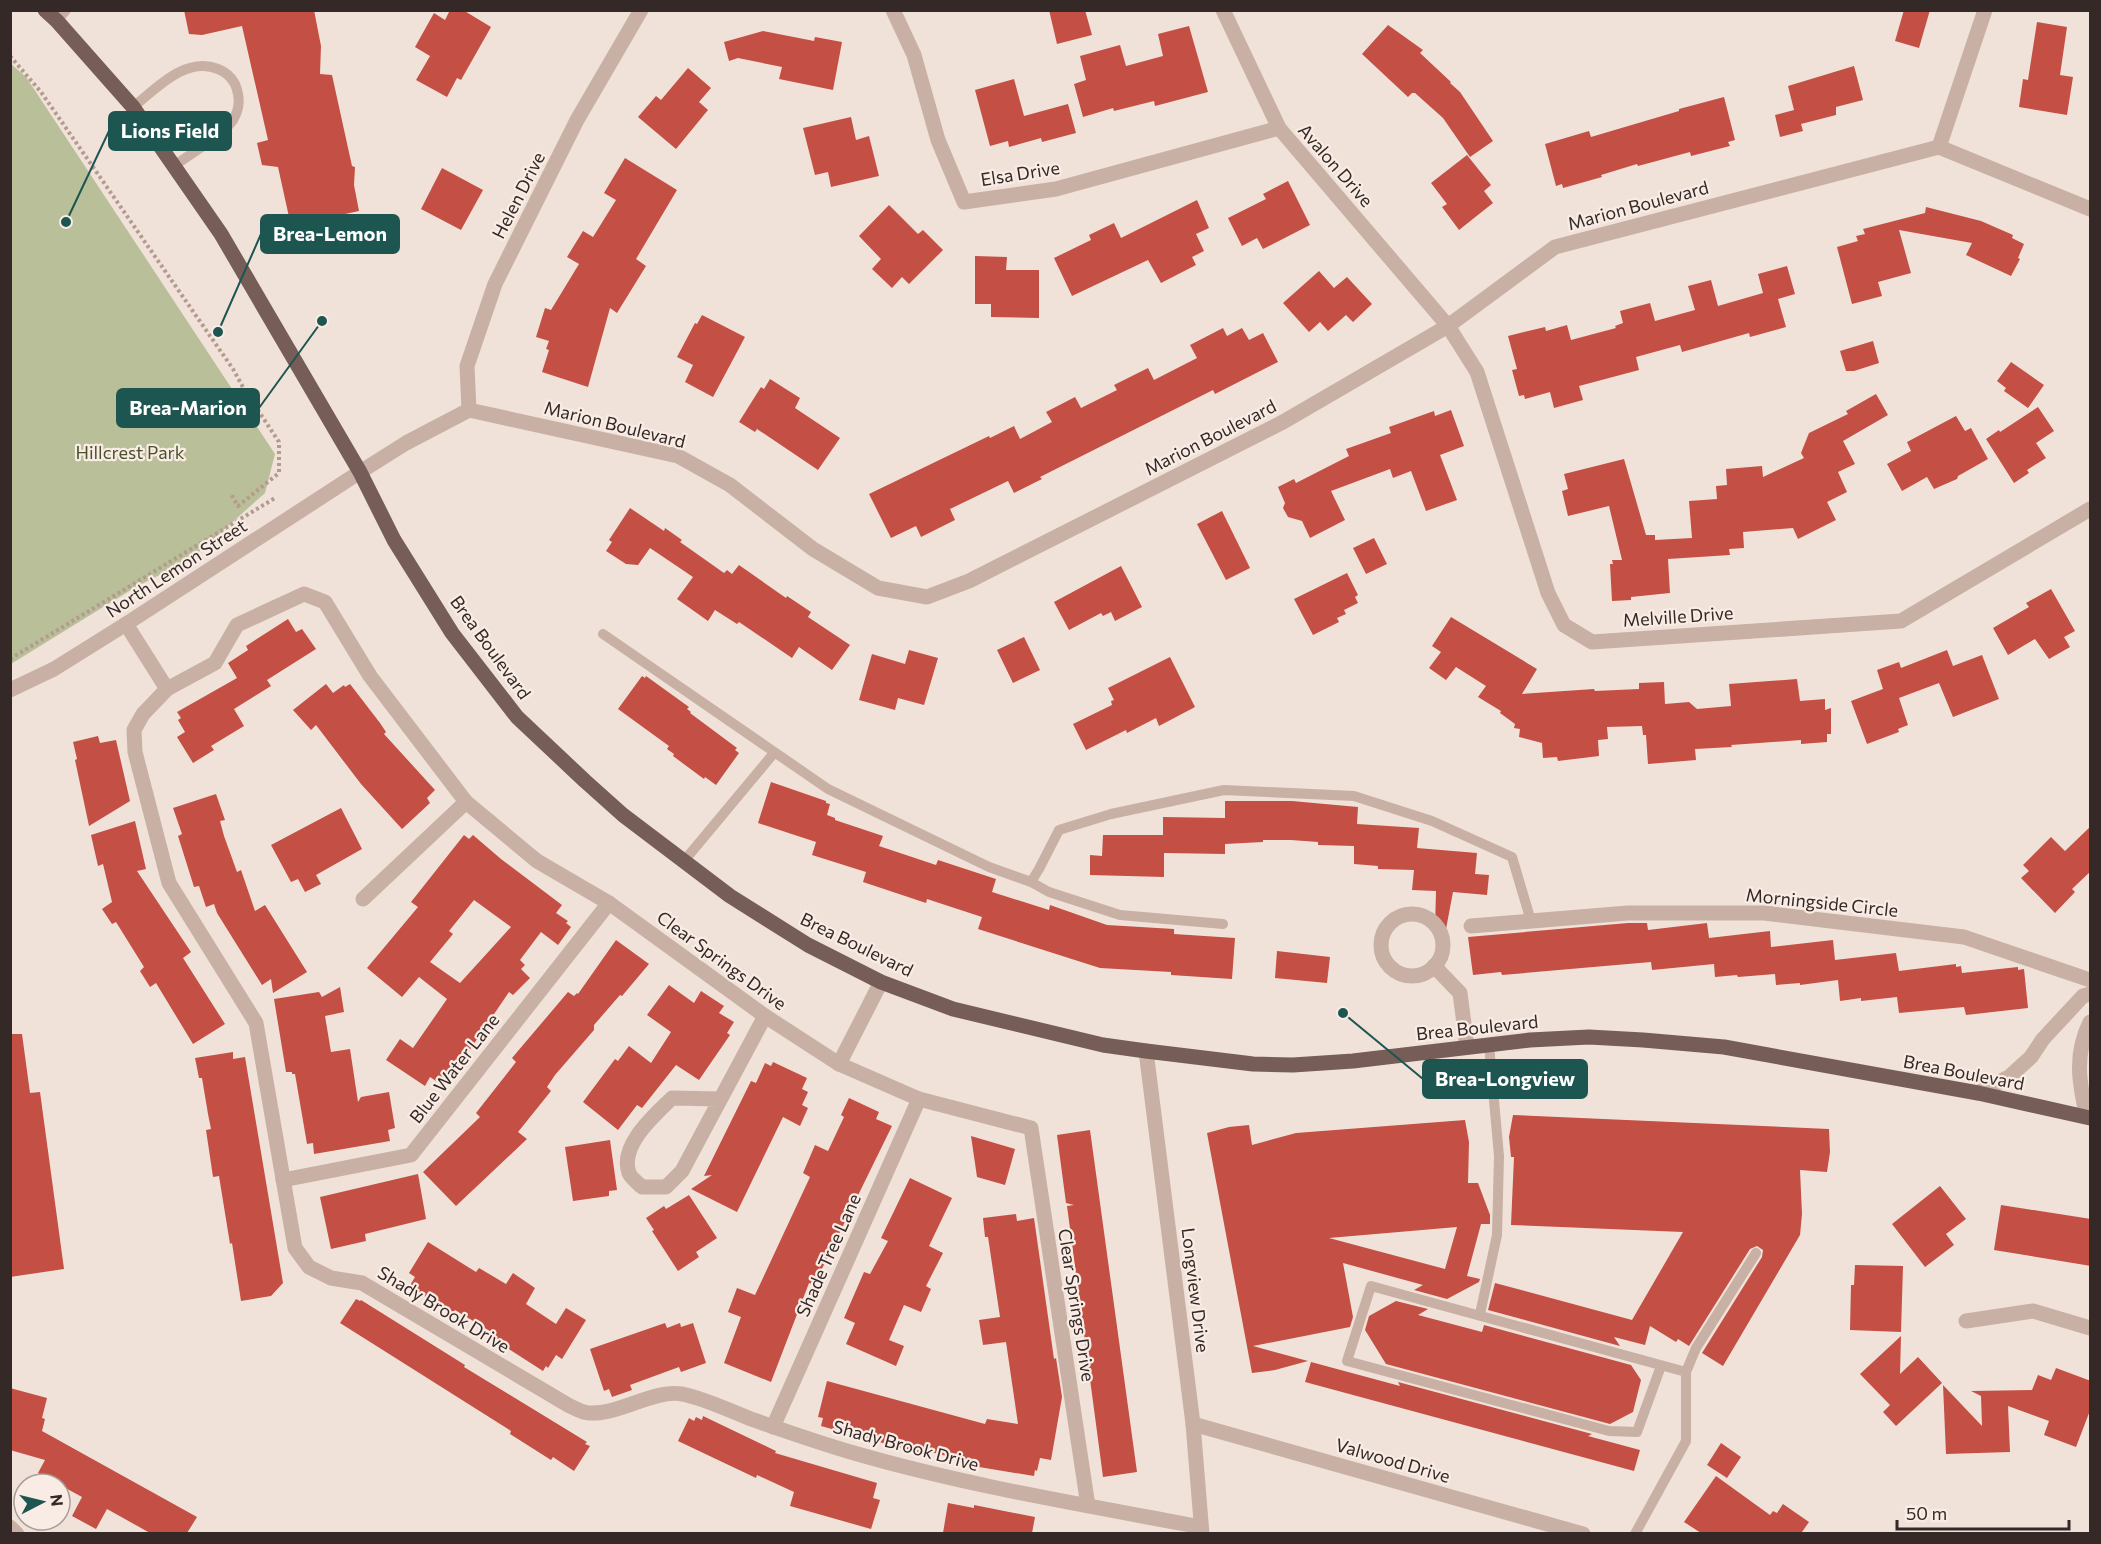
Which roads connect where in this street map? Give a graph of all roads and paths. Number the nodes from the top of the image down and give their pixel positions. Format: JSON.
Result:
{"nodes":[{"id":1,"x":45,"y":10,"type":"edge"},
{"id":2,"x":641,"y":10,"type":"edge"},
{"id":3,"x":893,"y":10,"type":"edge"},
{"id":4,"x":1223,"y":10,"type":"edge"},
{"id":5,"x":1985,"y":10,"type":"edge"},
{"id":6,"x":62,"y":16,"type":"edge"},
{"id":7,"x":10,"y":56,"type":"edge"},
{"id":8,"x":133,"y":107,"type":"junction"},
{"id":9,"x":1279,"y":128,"type":"junction"},
{"id":10,"x":1939,"y":147,"type":"junction"},
{"id":11,"x":174,"y":166,"type":"junction"},
{"id":12,"x":2091,"y":209,"type":"edge"},
{"id":13,"x":1448,"y":326,"type":"junction"},
{"id":14,"x":469,"y":410,"type":"junction"},
{"id":15,"x":360,"y":472,"type":"junction"},
{"id":16,"x":231,"y":494,"type":"dead end"},
{"id":17,"x":274,"y":498,"type":"dead end"},
{"id":18,"x":2091,"y":509,"type":"edge"},
{"id":19,"x":126,"y":624,"type":"junction"},
{"id":20,"x":603,"y":634,"type":"dead end"},
{"id":21,"x":10,"y":659,"type":"edge"},
{"id":22,"x":167,"y":689,"type":"junction"},
{"id":23,"x":10,"y":690,"type":"edge"},
{"id":24,"x":774,"y":753,"type":"junction"},
{"id":25,"x":466,"y":802,"type":"junction"},
{"id":26,"x":684,"y":861,"type":"junction"},
{"id":27,"x":1031,"y":882,"type":"junction"},
{"id":28,"x":363,"y":898,"type":"dead end"},
{"id":29,"x":609,"y":903,"type":"junction"},
{"id":30,"x":1531,"y":921,"type":"junction"},
{"id":31,"x":1223,"y":924,"type":"dead end"},
{"id":32,"x":1471,"y":926,"type":"dead end"},
{"id":33,"x":1434,"y":966,"type":"junction"},
{"id":34,"x":2091,"y":980,"type":"edge"},
{"id":35,"x":881,"y":982,"type":"junction"},
{"id":36,"x":2091,"y":994,"type":"edge"},
{"id":37,"x":765,"y":1016,"type":"junction"},
{"id":38,"x":2091,"y":1022,"type":"edge"},
{"id":39,"x":1489,"y":1045,"type":"junction"},
{"id":40,"x":1467,"y":1047,"type":"junction"},
{"id":41,"x":1146,"y":1051,"type":"junction"},
{"id":42,"x":839,"y":1064,"type":"junction"},
{"id":43,"x":1978,"y":1094,"type":"junction"},
{"id":44,"x":2091,"y":1097,"type":"edge"},
{"id":45,"x":720,"y":1099,"type":"junction"},
{"id":46,"x":919,"y":1099,"type":"junction"},
{"id":47,"x":2089,"y":1117,"type":"edge"},
{"id":48,"x":283,"y":1180,"type":"junction"},
{"id":49,"x":1756,"y":1252,"type":"dead end"},
{"id":50,"x":1480,"y":1314,"type":"junction"},
{"id":51,"x":1966,"y":1321,"type":"dead end"},
{"id":52,"x":2091,"y":1328,"type":"edge"},
{"id":53,"x":1661,"y":1366,"type":"junction"},
{"id":54,"x":1686,"y":1372,"type":"junction"},
{"id":55,"x":1193,"y":1424,"type":"junction"},
{"id":56,"x":773,"y":1427,"type":"junction"},
{"id":57,"x":1088,"y":1506,"type":"junction"},
{"id":58,"x":10,"y":1527,"type":"edge"},
{"id":59,"x":1202,"y":1530,"type":"edge"},
{"id":60,"x":17,"y":1533,"type":"edge"},
{"id":61,"x":1583,"y":1533,"type":"edge"},
{"id":62,"x":1635,"y":1533,"type":"edge"}],
"edges":[{"from":1,"to":6,"type":"main road","name":"Brea Boulevard"},
{"from":2,"to":14,"type":"street","name":"Helen Drive"},
{"from":3,"to":9,"type":"street","name":"Elsa Drive"},
{"from":4,"to":9,"type":"street","name":"Avalon Drive"},
{"from":5,"to":10,"type":"street"},
{"from":6,"to":8,"type":"main road","name":"Brea Boulevard"},
{"from":7,"to":16,"type":"path"},
{"from":8,"to":11,"type":"main road","name":"Brea Boulevard"},
{"from":8,"to":11,"type":"lane"},
{"from":9,"to":13,"type":"street","name":"Avalon Drive"},
{"from":10,"to":12,"type":"street"},
{"from":10,"to":13,"type":"street","name":"Marion Boulevard"},
{"from":11,"to":15,"type":"main road","name":"Brea Boulevard"},
{"from":13,"to":14,"type":"street","name":"Marion Boulevard"},
{"from":13,"to":18,"type":"street","name":"Melville Drive"},
{"from":14,"to":15,"type":"street"},
{"from":15,"to":19,"type":"street","name":"North Lemon Street"},
{"from":15,"to":26,"type":"main road","name":"Brea Boulevard"},
{"from":17,"to":21,"type":"path"},
{"from":19,"to":22,"type":"street"},
{"from":19,"to":23,"type":"street","name":"North Lemon Street"},
{"from":20,"to":24,"type":"lane"},
{"from":22,"to":25,"type":"street","name":"Clear Springs Drive"},
{"from":22,"to":48,"type":"street","name":"Shady Brook Drive"},
{"from":24,"to":26,"type":"lane"},
{"from":24,"to":27,"type":"lane"},
{"from":25,"to":28,"type":"street"},
{"from":25,"to":29,"type":"street","name":"Clear Springs Drive"},
{"from":26,"to":35,"type":"main road","name":"Brea Boulevard"},
{"from":27,"to":30,"type":"lane"},
{"from":27,"to":31,"type":"lane"},
{"from":29,"to":37,"type":"street","name":"Clear Springs Drive"},
{"from":29,"to":48,"type":"street","name":"Blue Water Lane"},
{"from":30,"to":32,"type":"street","name":"Morningside Circle"},
{"from":30,"to":34,"type":"street","name":"Morningside Circle"},
{"from":33,"to":33,"type":"street"},
{"from":33,"to":40,"type":"street"},
{"from":35,"to":41,"type":"main road","name":"Brea Boulevard"},
{"from":35,"to":42,"type":"street"},
{"from":36,"to":43,"type":"street"},
{"from":37,"to":42,"type":"street","name":"Clear Springs Drive"},
{"from":37,"to":45,"type":"street"},
{"from":38,"to":47,"type":"street"},
{"from":39,"to":40,"type":"main road","name":"Brea Boulevard"},
{"from":39,"to":43,"type":"main road","name":"Brea Boulevard"},
{"from":39,"to":50,"type":"lane"},
{"from":40,"to":41,"type":"main road","name":"Brea Boulevard"},
{"from":41,"to":55,"type":"street","name":"Longview Drive"},
{"from":42,"to":46,"type":"street","name":"Clear Springs Drive"},
{"from":43,"to":47,"type":"main road","name":"Brea Boulevard"},
{"from":44,"to":47,"type":"street"},
{"from":45,"to":45,"type":"street"},
{"from":46,"to":56,"type":"street","name":"Shade Tree Lane"},
{"from":46,"to":57,"type":"street","name":"Clear Springs Drive"},
{"from":48,"to":56,"type":"street","name":"Shady Brook Drive"},
{"from":49,"to":54,"type":"lane"},
{"from":50,"to":53,"type":"lane"},
{"from":50,"to":53,"type":"lane"},
{"from":51,"to":52,"type":"street"},
{"from":53,"to":54,"type":"lane"},
{"from":54,"to":62,"type":"lane"},
{"from":55,"to":59,"type":"street","name":"Longview Drive"},
{"from":55,"to":61,"type":"street","name":"Valwood Drive"},
{"from":56,"to":57,"type":"street","name":"Shady Brook Drive"},
{"from":57,"to":59,"type":"street","name":"Shady Brook Drive"},
{"from":58,"to":60,"type":"street"}]}
